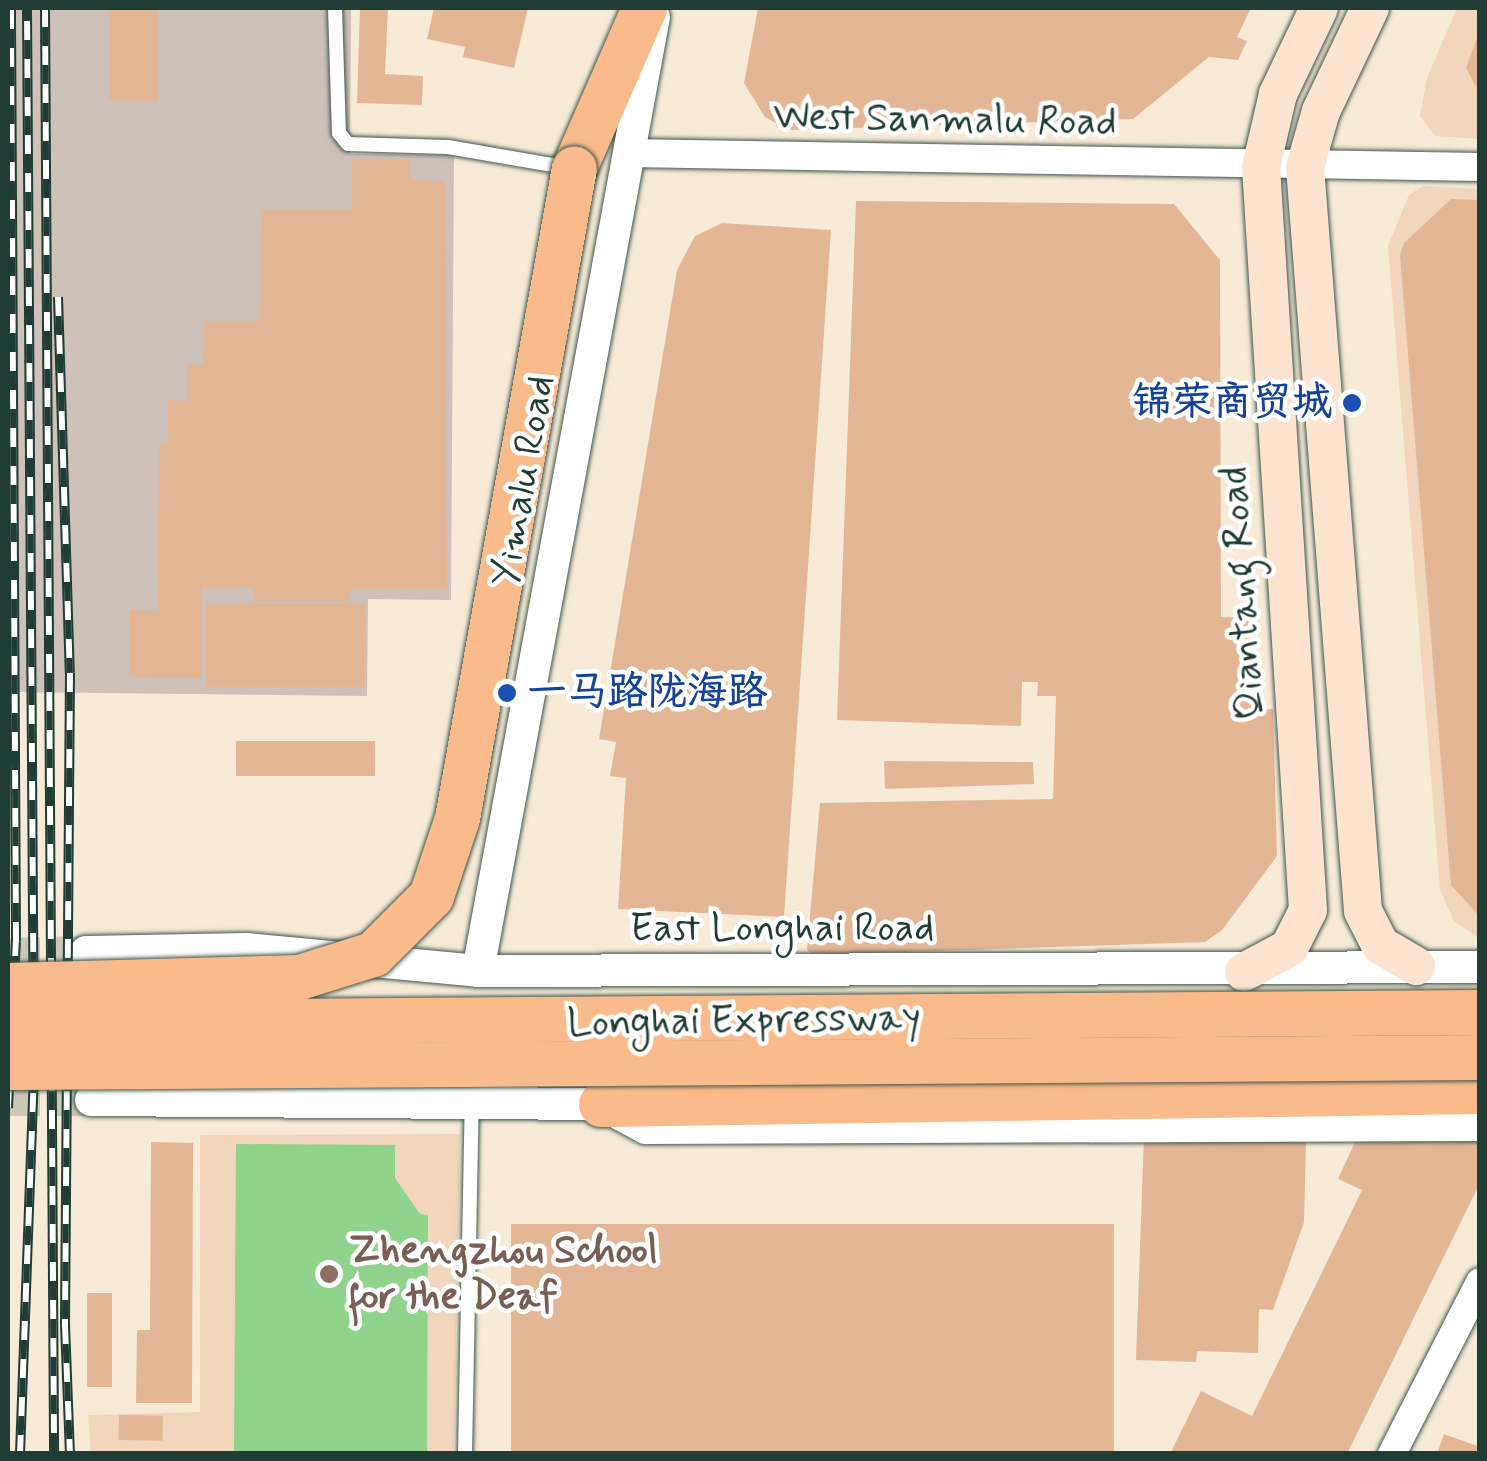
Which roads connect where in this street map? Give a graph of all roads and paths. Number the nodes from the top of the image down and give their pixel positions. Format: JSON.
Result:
{"nodes":[{"id":1,"x":334,"y":8,"type":"edge"},
{"id":2,"x":644,"y":8,"type":"edge"},
{"id":3,"x":656,"y":8,"type":"edge"},
{"id":4,"x":1319,"y":8,"type":"edge"},
{"id":5,"x":1370,"y":8,"type":"edge"},
{"id":6,"x":628,"y":153,"type":"junction"},
{"id":7,"x":1305,"y":166,"type":"junction"},
{"id":8,"x":1261,"y":167,"type":"junction"},
{"id":9,"x":1480,"y":167,"type":"edge"},
{"id":10,"x":574,"y":168,"type":"junction"},
{"id":11,"x":86,"y":952,"type":"tunnel mouth"},
{"id":12,"x":1416,"y":966,"type":"junction"},
{"id":13,"x":1480,"y":967,"type":"edge"},
{"id":14,"x":478,"y":970,"type":"junction"},
{"id":15,"x":1244,"y":972,"type":"junction"},
{"id":16,"x":8,"y":986,"type":"edge"},
{"id":17,"x":1480,"y":1012,"type":"edge"},
{"id":18,"x":8,"y":1023,"type":"edge"},
{"id":19,"x":1480,"y":1057,"type":"edge"},
{"id":20,"x":8,"y":1067,"type":"edge"},
{"id":21,"x":1480,"y":1091,"type":"edge"},
{"id":22,"x":91,"y":1100,"type":"tunnel mouth"},
{"id":23,"x":601,"y":1104,"type":"junction"},
{"id":24,"x":472,"y":1105,"type":"junction"},
{"id":25,"x":1480,"y":1125,"type":"edge"},
{"id":26,"x":1480,"y":1282,"type":"edge"},
{"id":27,"x":465,"y":1454,"type":"edge"},
{"id":28,"x":1392,"y":1454,"type":"edge"}],
"edges":[{"from":1,"to":10,"type":"lane"},
{"from":2,"to":10,"type":"highway"},
{"from":3,"to":6,"type":"street","name":"Yimalu Road"},
{"from":4,"to":8,"type":"main road","name":"Qiantang Road"},
{"from":5,"to":7,"type":"main road"},
{"from":6,"to":8,"type":"street","name":"West Sanmalu Road"},
{"from":6,"to":14,"type":"street","name":"Yimalu Road"},
{"from":7,"to":8,"type":"street","name":"West Sanmalu Road"},
{"from":7,"to":9,"type":"street","name":"West Sanmalu Road"},
{"from":7,"to":12,"type":"main road"},
{"from":8,"to":15,"type":"main road","name":"Qiantang Road"},
{"from":10,"to":16,"type":"highway","bridge":true},
{"from":11,"to":14,"type":"street","name":"East Longhai Road"},
{"from":12,"to":13,"type":"street","name":"East Longhai Road"},
{"from":12,"to":15,"type":"street","name":"East Longhai Road"},
{"from":14,"to":15,"type":"street","name":"East Longhai Road"},
{"from":17,"to":18,"type":"highway","name":"Longhai Expressway","bridge":true},
{"from":19,"to":20,"type":"highway","name":"Longhai Expressway","bridge":true},
{"from":21,"to":23,"type":"highway"},
{"from":22,"to":24,"type":"street"},
{"from":23,"to":24,"type":"street"},
{"from":23,"to":25,"type":"street"},
{"from":24,"to":27,"type":"lane"},
{"from":26,"to":28,"type":"street"}]}
